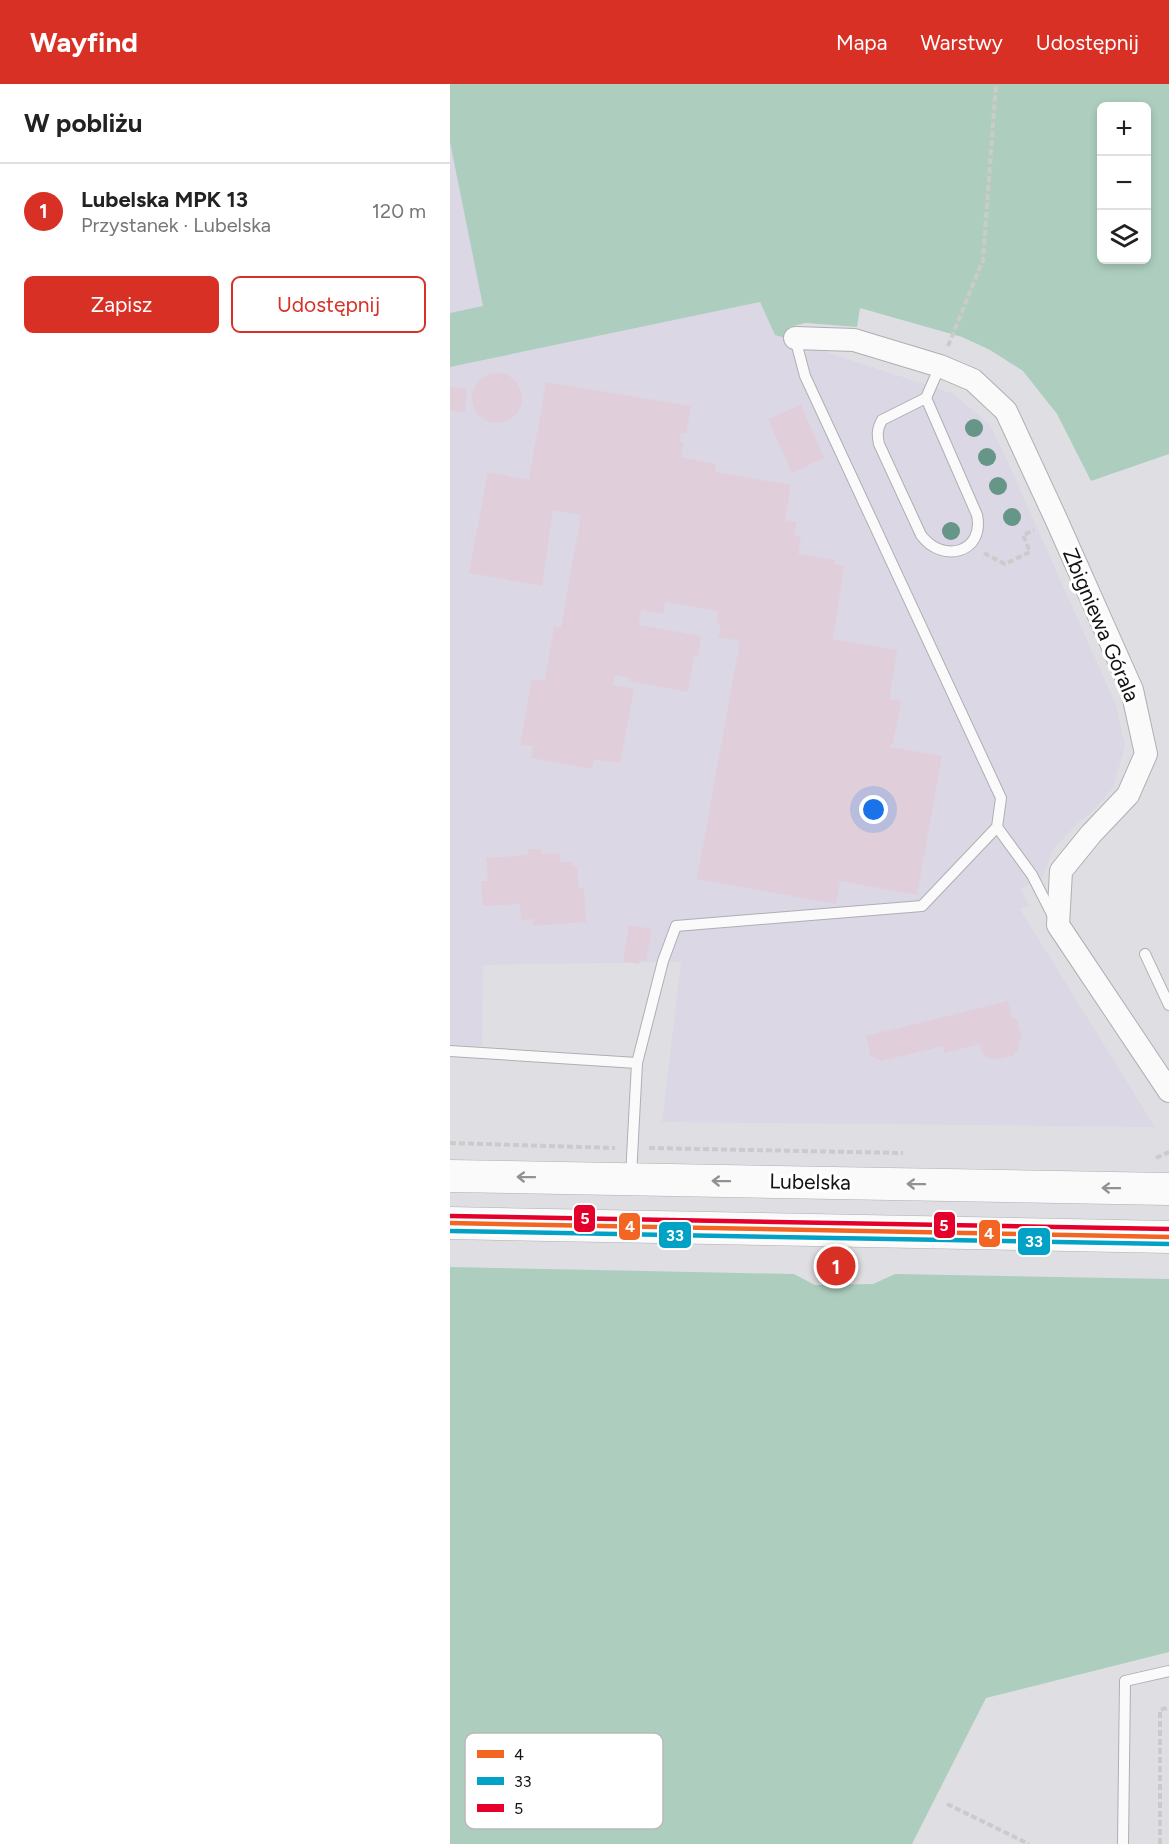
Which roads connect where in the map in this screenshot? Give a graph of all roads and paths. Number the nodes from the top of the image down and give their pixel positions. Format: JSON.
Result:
{"nodes":[{"id":1,"x":996,"y":84,"type":"edge"},
{"id":2,"x":795,"y":338,"type":"joint"},
{"id":3,"x":940,"y":366,"type":"junction"},
{"id":4,"x":926,"y":398,"type":"junction"},
{"id":5,"x":1056,"y":519,"type":"junction"},
{"id":6,"x":969,"y":545,"type":"junction"},
{"id":7,"x":997,"y":827,"type":"junction"},
{"id":8,"x":1058,"y":926,"type":"junction"},
{"id":9,"x":1145,"y":954,"type":"dead end"},
{"id":10,"x":1169,"y":1005,"type":"edge"},
{"id":11,"x":450,"y":1051,"type":"edge"},
{"id":12,"x":637,"y":1063,"type":"junction"},
{"id":13,"x":1169,"y":1091,"type":"edge"},
{"id":14,"x":450,"y":1143,"type":"edge"},
{"id":15,"x":632,"y":1148,"type":"junction"},
{"id":16,"x":1169,"y":1152,"type":"edge"},
{"id":17,"x":904,"y":1153,"type":"dead end"},
{"id":18,"x":1151,"y":1158,"type":"dead end"},
{"id":19,"x":450,"y":1176,"type":"edge"},
{"id":20,"x":631,"y":1179,"type":"junction"},
{"id":21,"x":1169,"y":1189,"type":"edge"},
{"id":22,"x":450,"y":1223,"type":"edge"},
{"id":23,"x":1169,"y":1237,"type":"edge"},
{"id":24,"x":1169,"y":1671,"type":"edge"},
{"id":25,"x":1169,"y":1707,"type":"edge"},
{"id":26,"x":947,"y":1804,"type":"dead end"},
{"id":27,"x":1029,"y":1844,"type":"edge"},
{"id":28,"x":1124,"y":1844,"type":"edge"},
{"id":29,"x":1160,"y":1844,"type":"edge"}],
"edges":[{"from":1,"to":3,"type":"path"},
{"from":2,"to":3,"type":"street","name":"Zbigniewa Górala"},
{"from":2,"to":7,"type":"lane"},
{"from":3,"to":4,"type":"lane"},
{"from":3,"to":5,"type":"street","name":"Zbigniewa Górala"},
{"from":4,"to":6,"type":"lane"},
{"from":4,"to":6,"type":"lane"},
{"from":5,"to":6,"type":"path"},
{"from":5,"to":8,"type":"street","name":"Zbigniewa Górala"},
{"from":7,"to":8,"type":"lane"},
{"from":7,"to":12,"type":"lane"},
{"from":8,"to":13,"type":"street"},
{"from":9,"to":10,"type":"lane"},
{"from":11,"to":12,"type":"lane"},
{"from":12,"to":15,"type":"lane"},
{"from":14,"to":15,"type":"path"},
{"from":15,"to":17,"type":"path"},
{"from":15,"to":20,"type":"lane"},
{"from":16,"to":18,"type":"path"},
{"from":20,"to":19,"type":"main road","name":"Lubelska","one_way":true},
{"from":21,"to":20,"type":"main road","name":"Lubelska","one_way":true},
{"from":22,"to":23,"type":"main road"},
{"from":24,"to":28,"type":"lane"},
{"from":25,"to":29,"type":"path"},
{"from":26,"to":27,"type":"path"}]}
